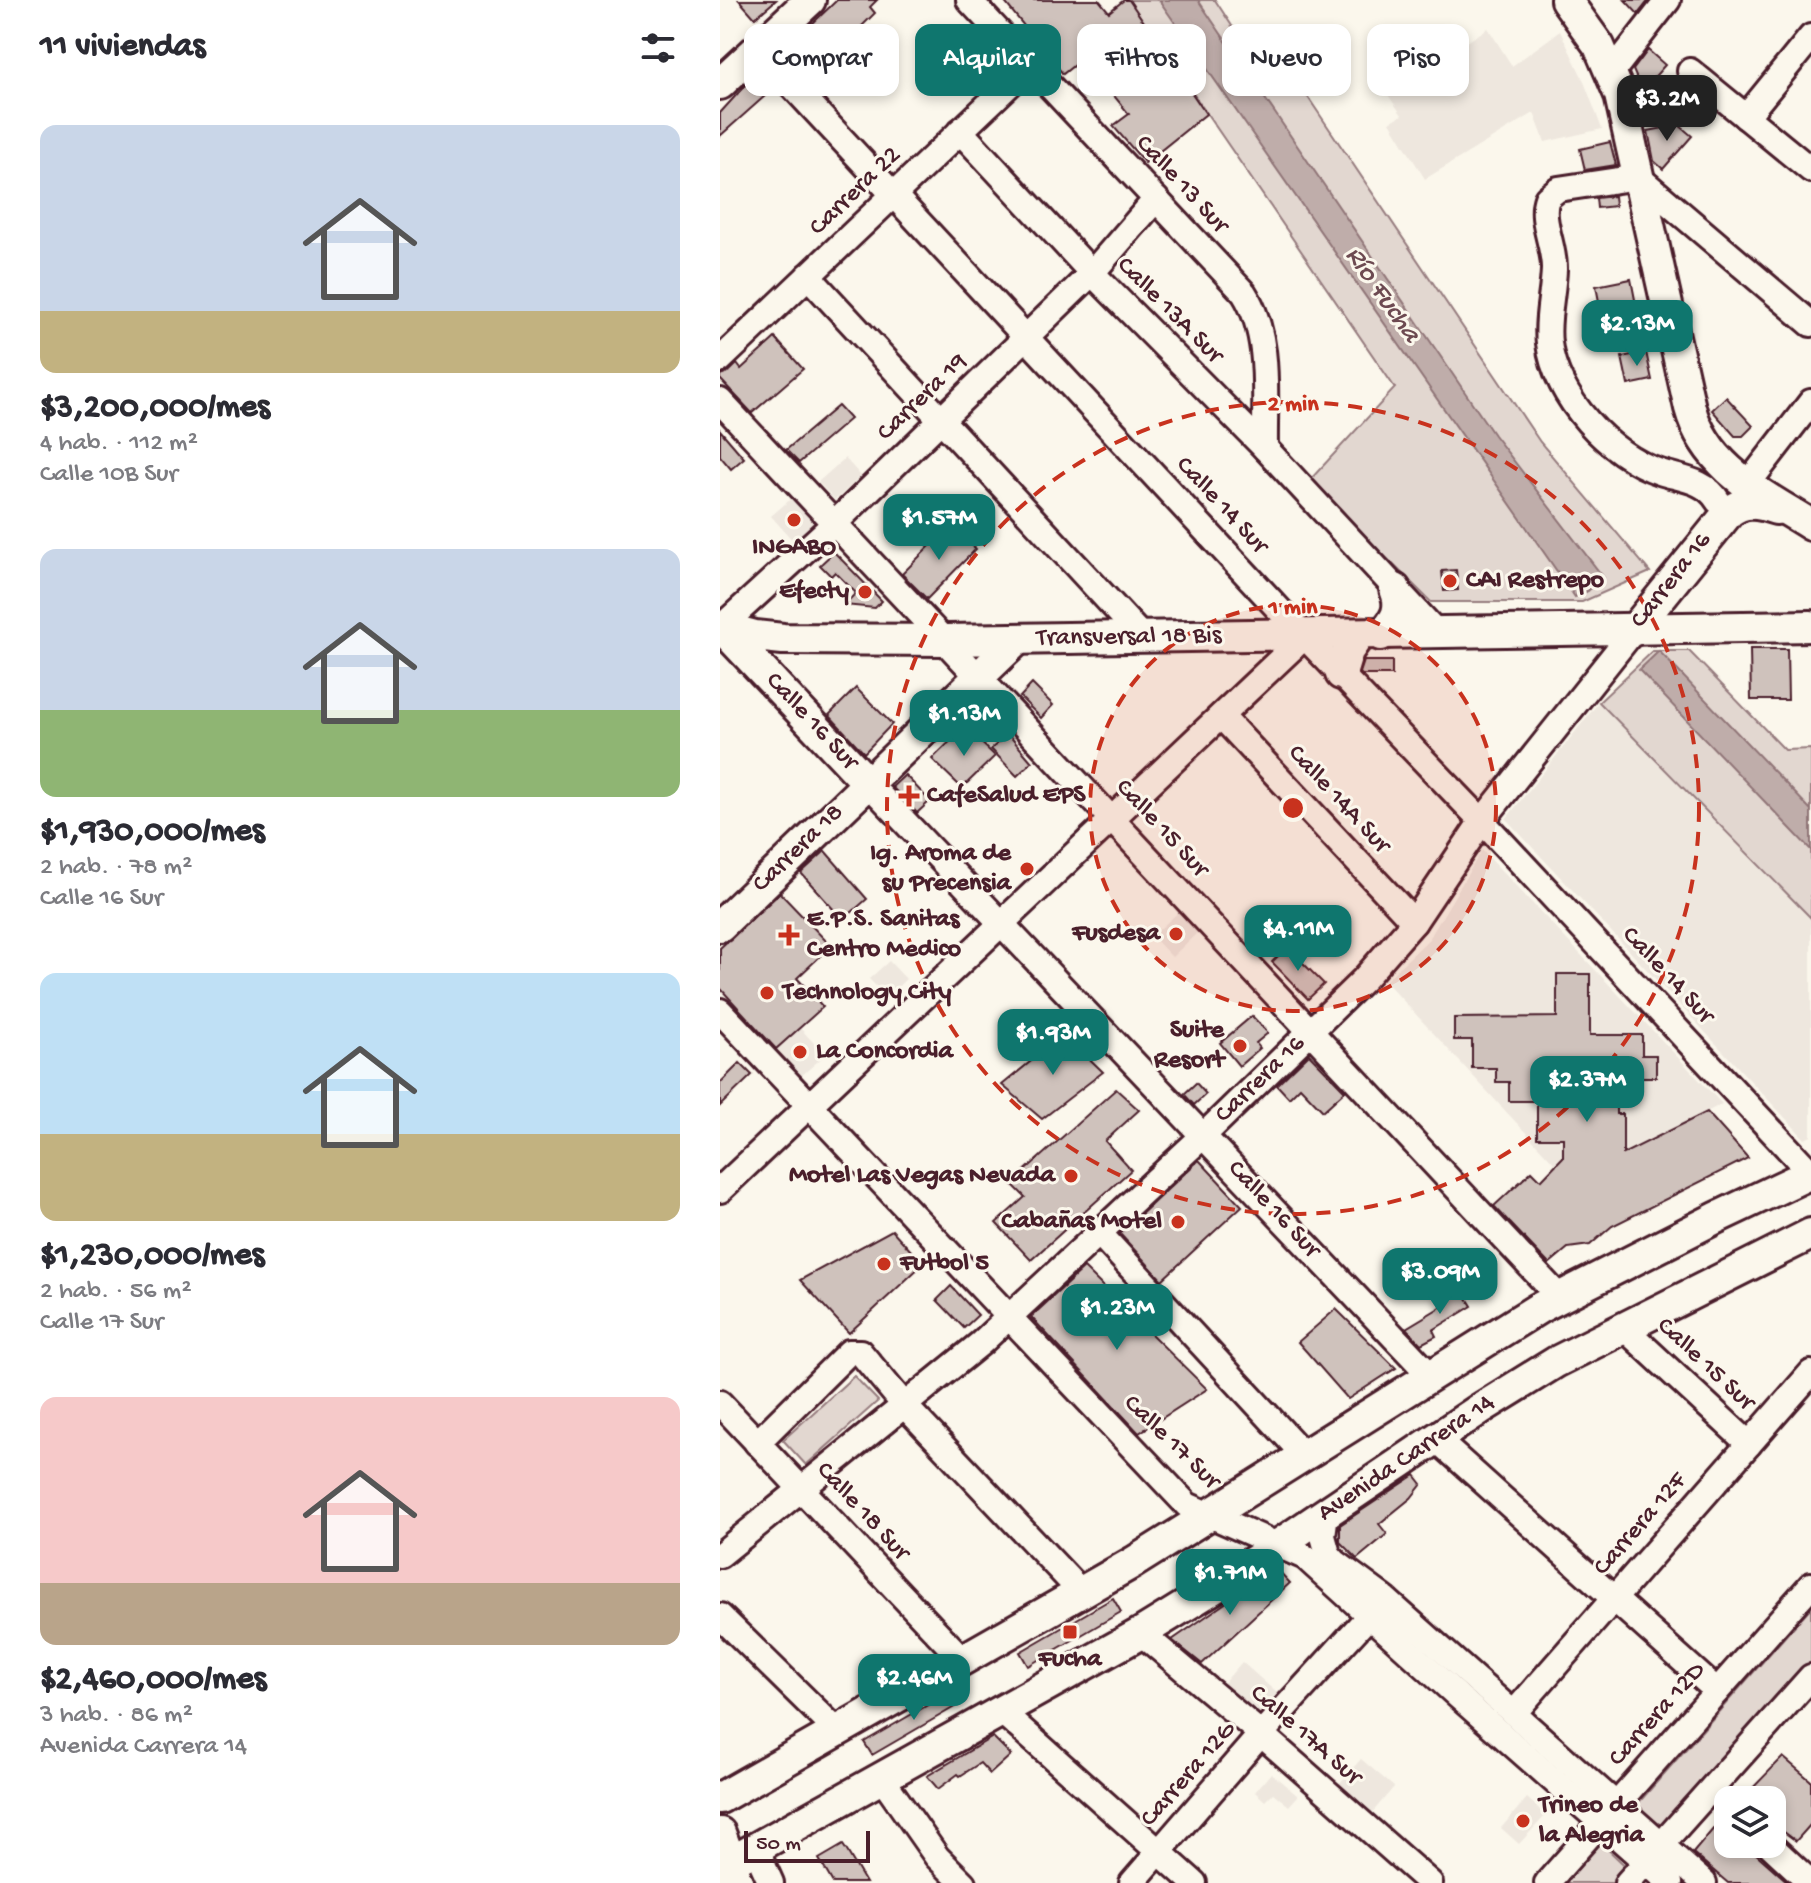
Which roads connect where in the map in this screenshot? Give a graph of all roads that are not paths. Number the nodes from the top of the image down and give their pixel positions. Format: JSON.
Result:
{"nodes":[{"id":1,"x":810,"y":0,"type":"edge"},
{"id":2,"x":969,"y":0,"type":"edge"},
{"id":3,"x":1566,"y":0,"type":"edge"},
{"id":4,"x":1668,"y":0,"type":"edge"},
{"id":5,"x":785,"y":24,"type":"edge"},
{"id":6,"x":992,"y":24,"type":"edge"},
{"id":7,"x":1811,"y":37,"type":"edge"},
{"id":8,"x":744,"y":62,"type":"edge"},
{"id":9,"x":1690,"y":71,"type":"dead end"},
{"id":10,"x":1612,"y":72,"type":"junction"},
{"id":11,"x":720,"y":84,"type":"edge"},
{"id":12,"x":801,"y":96,"type":"edge"},
{"id":13,"x":997,"y":96,"type":"edge"},
{"id":14,"x":1059,"y":96,"type":"edge"},
{"id":15,"x":1746,"y":117,"type":"junction"},
{"id":16,"x":960,"y":131,"type":"junction"},
{"id":17,"x":1811,"y":170,"type":"edge"},
{"id":18,"x":1638,"y":177,"type":"junction"},
{"id":19,"x":893,"y":195,"type":"junction"},
{"id":20,"x":1156,"y":199,"type":"junction"},
{"id":21,"x":1092,"y":273,"type":"junction"},
{"id":22,"x":808,"y":276,"type":"junction"},
{"id":23,"x":1811,"y":324,"type":"edge"},
{"id":24,"x":1026,"y":337,"type":"junction"},
{"id":25,"x":720,"y":360,"type":"edge"},
{"id":26,"x":720,"y":401,"type":"edge"},
{"id":27,"x":1811,"y":402,"type":"edge"},
{"id":28,"x":941,"y":420,"type":"junction"},
{"id":29,"x":1703,"y":441,"type":"junction"},
{"id":30,"x":1265,"y":448,"type":"junction"},
{"id":31,"x":1680,"y":478,"type":"junction"},
{"id":32,"x":1747,"y":485,"type":"junction"},
{"id":33,"x":1718,"y":513,"type":"junction"},
{"id":34,"x":1805,"y":521,"type":"edge"},
{"id":35,"x":835,"y":523,"type":"junction"},
{"id":36,"x":1395,"y":589,"type":"junction"},
{"id":37,"x":1811,"y":626,"type":"edge"},
{"id":38,"x":720,"y":627,"type":"edge"},
{"id":39,"x":1634,"y":630,"type":"junction"},
{"id":40,"x":1438,"y":634,"type":"junction"},
{"id":41,"x":1370,"y":635,"type":"junction"},
{"id":42,"x":1305,"y":636,"type":"junction"},
{"id":43,"x":1143,"y":638,"type":"junction"},
{"id":44,"x":946,"y":640,"type":"junction"},
{"id":45,"x":1017,"y":640,"type":"junction"},
{"id":46,"x":1341,"y":674,"type":"junction"},
{"id":47,"x":980,"y":676,"type":"junction"},
{"id":48,"x":1221,"y":716,"type":"junction"},
{"id":49,"x":868,"y":783,"type":"junction"},
{"id":50,"x":1112,"y":818,"type":"junction"},
{"id":51,"x":1482,"y":821,"type":"junction"},
{"id":52,"x":1414,"y":922,"type":"junction"},
{"id":53,"x":1001,"y":924,"type":"junction"},
{"id":54,"x":720,"y":926,"type":"edge"},
{"id":55,"x":720,"y":1011,"type":"edge"},
{"id":56,"x":1311,"y":1032,"type":"junction"},
{"id":57,"x":809,"y":1106,"type":"junction"},
{"id":58,"x":1203,"y":1136,"type":"junction"},
{"id":59,"x":1811,"y":1173,"type":"edge"},
{"id":60,"x":720,"y":1190,"type":"edge"},
{"id":61,"x":1099,"y":1233,"type":"junction"},
{"id":62,"x":1811,"y":1234,"type":"edge"},
{"id":63,"x":1559,"y":1297,"type":"junction"},
{"id":64,"x":1009,"y":1317,"type":"junction"},
{"id":65,"x":1623,"y":1327,"type":"junction"},
{"id":66,"x":1811,"y":1373,"type":"edge"},
{"id":67,"x":1430,"y":1375,"type":"junction"},
{"id":68,"x":720,"y":1403,"type":"edge"},
{"id":69,"x":905,"y":1406,"type":"junction"},
{"id":70,"x":1436,"y":1439,"type":"junction"},
{"id":71,"x":757,"y":1443,"type":"junction"},
{"id":72,"x":1749,"y":1444,"type":"junction"},
{"id":73,"x":1304,"y":1455,"type":"junction"},
{"id":74,"x":802,"y":1490,"type":"junction"},
{"id":75,"x":1326,"y":1513,"type":"junction"},
{"id":76,"x":1209,"y":1516,"type":"junction"},
{"id":77,"x":1279,"y":1544,"type":"junction"},
{"id":78,"x":720,"y":1555,"type":"edge"},
{"id":79,"x":1811,"y":1585,"type":"edge"},
{"id":80,"x":1081,"y":1592,"type":"junction"},
{"id":81,"x":1614,"y":1599,"type":"junction"},
{"id":82,"x":1377,"y":1607,"type":"junction"},
{"id":83,"x":720,"y":1616,"type":"edge"},
{"id":84,"x":1141,"y":1633,"type":"junction"},
{"id":85,"x":962,"y":1659,"type":"junction"},
{"id":86,"x":1811,"y":1677,"type":"edge"},
{"id":87,"x":1717,"y":1691,"type":"junction"},
{"id":88,"x":1002,"y":1712,"type":"junction"},
{"id":89,"x":1514,"y":1713,"type":"junction"},
{"id":90,"x":836,"y":1730,"type":"junction"},
{"id":91,"x":1261,"y":1734,"type":"junction"},
{"id":92,"x":881,"y":1777,"type":"junction"},
{"id":93,"x":1728,"y":1786,"type":"edge"},
{"id":94,"x":720,"y":1798,"type":"edge"},
{"id":95,"x":1714,"y":1802,"type":"edge"},
{"id":96,"x":1609,"y":1813,"type":"junction"},
{"id":97,"x":720,"y":1833,"type":"edge"},
{"id":98,"x":759,"y":1846,"type":"junction"},
{"id":99,"x":1159,"y":1852,"type":"junction"},
{"id":100,"x":1654,"y":1853,"type":"junction"},
{"id":101,"x":1784,"y":1858,"type":"edge"},
{"id":102,"x":731,"y":1871,"type":"edge"},
{"id":103,"x":771,"y":1883,"type":"edge"},
{"id":104,"x":963,"y":1883,"type":"edge"},
{"id":105,"x":1132,"y":1883,"type":"edge"},
{"id":106,"x":1194,"y":1883,"type":"edge"},
{"id":107,"x":1430,"y":1883,"type":"edge"},
{"id":108,"x":1547,"y":1883,"type":"edge"},
{"id":109,"x":1627,"y":1883,"type":"edge"},
{"id":110,"x":1670,"y":1883,"type":"edge"},
{"id":111,"x":1704,"y":1883,"type":"edge"},
{"id":112,"x":1811,"y":1883,"type":"edge"}],
"edges":[{"from":1,"to":5,"type":"main road"},
{"from":2,"to":6,"type":"street","name":"Calle 13 Sur"},
{"from":3,"to":10,"type":"main road","name":"Carrera 16"},
{"from":4,"to":10,"type":"street"},
{"from":7,"to":15,"type":"street"},
{"from":8,"to":11,"type":"main road"},
{"from":9,"to":15,"type":"street"},
{"from":10,"to":18,"type":"main road","name":"Carrera 16"},
{"from":12,"to":19,"type":"street","name":"Calle 14 Sur"},
{"from":13,"to":16,"type":"street","name":"Carrera 22"},
{"from":14,"to":20,"type":"street","name":"Calle 13 Sur"},
{"from":15,"to":17,"type":"street"},
{"from":16,"to":19,"type":"street","name":"Carrera 22"},
{"from":16,"to":21,"type":"street","name":"Calle 13A Sur"},
{"from":18,"to":23,"type":"street"},
{"from":18,"to":29,"type":"main road","name":"Carrera 16"},
{"from":18,"to":31,"type":"street"},
{"from":19,"to":22,"type":"street","name":"Carrera 22"},
{"from":19,"to":24,"type":"street","name":"Calle 14 Sur"},
{"from":20,"to":21,"type":"street","name":"Carrera 19"},
{"from":20,"to":30,"type":"street","name":"Calle 13 Sur"},
{"from":21,"to":24,"type":"street","name":"Carrera 19"},
{"from":21,"to":30,"type":"street","name":"Calle 13A Sur"},
{"from":22,"to":25,"type":"street","name":"Carrera 22"},
{"from":22,"to":28,"type":"street"},
{"from":24,"to":28,"type":"street","name":"Carrera 19"},
{"from":24,"to":42,"type":"street","name":"Calle 14 Sur"},
{"from":26,"to":35,"type":"street","name":"Calle 15 Sur"},
{"from":27,"to":32,"type":"street"},
{"from":28,"to":35,"type":"street","name":"Carrera 19"},
{"from":28,"to":43,"type":"street"},
{"from":29,"to":31,"type":"street"},
{"from":29,"to":32,"type":"main road"},
{"from":29,"to":33,"type":"main road","name":"Carrera 16"},
{"from":30,"to":36,"type":"street","name":"Calle 13A Sur"},
{"from":31,"to":33,"type":"street"},
{"from":32,"to":34,"type":"main road"},
{"from":33,"to":34,"type":"main road","name":"Carrera 16"},
{"from":33,"to":39,"type":"main road","name":"Carrera 16"},
{"from":35,"to":38,"type":"street","name":"Carrera 19"},
{"from":35,"to":44,"type":"street","name":"Calle 15 Sur"},
{"from":36,"to":40,"type":"street","name":"Calle 13A Sur"},
{"from":36,"to":41,"type":"main road"},
{"from":37,"to":39,"type":"main road","name":"Transversal 18 Bis"},
{"from":38,"to":44,"type":"main road","name":"Transversal 18 Bis"},
{"from":38,"to":49,"type":"main road","name":"Calle 16 Sur"},
{"from":39,"to":40,"type":"main road","name":"Transversal 18 Bis"},
{"from":39,"to":51,"type":"street","name":"Carrera 16"},
{"from":40,"to":41,"type":"main road","name":"Transversal 18 Bis"},
{"from":41,"to":42,"type":"main road","name":"Transversal 18 Bis"},
{"from":41,"to":46,"type":"main road"},
{"from":42,"to":43,"type":"main road","name":"Transversal 18 Bis"},
{"from":42,"to":46,"type":"street","name":"Calle 14 Sur"},
{"from":42,"to":48,"type":"street"},
{"from":43,"to":45,"type":"main road","name":"Transversal 18 Bis"},
{"from":44,"to":45,"type":"main road","name":"Transversal 18 Bis"},
{"from":44,"to":47,"type":"street","name":"Calle 15 Sur"},
{"from":45,"to":47,"type":"main road","name":"Carrera 18"},
{"from":46,"to":51,"type":"street","name":"Calle 14 Sur"},
{"from":47,"to":49,"type":"main road","name":"Carrera 18"},
{"from":47,"to":50,"type":"street","name":"Calle 15 Sur"},
{"from":48,"to":50,"type":"street"},
{"from":48,"to":52,"type":"street","name":"Calle 14A Sur"},
{"from":49,"to":53,"type":"street","name":"Calle 16 Sur"},
{"from":49,"to":54,"type":"main road","name":"Carrera 18"},
{"from":50,"to":53,"type":"street"},
{"from":50,"to":56,"type":"street","name":"Calle 15 Sur"},
{"from":51,"to":52,"type":"street","name":"Carrera 16"},
{"from":51,"to":59,"type":"street","name":"Calle 14 Sur"},
{"from":52,"to":56,"type":"street","name":"Carrera 16"},
{"from":53,"to":57,"type":"street"},
{"from":53,"to":58,"type":"street","name":"Calle 16 Sur"},
{"from":55,"to":57,"type":"street","name":"Calle 17 Sur"},
{"from":56,"to":58,"type":"street","name":"Carrera 16"},
{"from":56,"to":63,"type":"street","name":"Calle 15 Sur"},
{"from":57,"to":60,"type":"street"},
{"from":57,"to":64,"type":"street","name":"Calle 17 Sur"},
{"from":58,"to":61,"type":"street","name":"Carrera 16"},
{"from":58,"to":67,"type":"street","name":"Calle 16 Sur"},
{"from":59,"to":63,"type":"main road"},
{"from":61,"to":64,"type":"street","name":"Carrera 16"},
{"from":61,"to":73,"type":"street"},
{"from":62,"to":65,"type":"main road","name":"Avenida Carrera 14"},
{"from":63,"to":67,"type":"main road"},
{"from":64,"to":69,"type":"street","name":"Carrera 16"},
{"from":64,"to":76,"type":"street","name":"Calle 17 Sur"},
{"from":65,"to":70,"type":"main road","name":"Avenida Carrera 14"},
{"from":65,"to":72,"type":"street","name":"Calle 15 Sur"},
{"from":66,"to":72,"type":"street","name":"Carrera 12F"},
{"from":67,"to":73,"type":"main road"},
{"from":68,"to":71,"type":"street","name":"Calle 18 Sur"},
{"from":69,"to":71,"type":"street"},
{"from":69,"to":74,"type":"street","name":"Carrera 16"},
{"from":69,"to":80,"type":"street"},
{"from":70,"to":75,"type":"main road","name":"Avenida Carrera 14"},
{"from":70,"to":81,"type":"street"},
{"from":71,"to":74,"type":"street","name":"Calle 18 Sur"},
{"from":72,"to":81,"type":"street","name":"Carrera 12F"},
{"from":73,"to":76,"type":"main road"},
{"from":74,"to":78,"type":"street","name":"Carrera 16"},
{"from":74,"to":85,"type":"street","name":"Calle 18 Sur"},
{"from":75,"to":77,"type":"main road","name":"Avenida Carrera 14"},
{"from":75,"to":82,"type":"street","name":"Calle 17 Sur"},
{"from":76,"to":77,"type":"street","name":"Calle 17 Sur"},
{"from":76,"to":80,"type":"main road"},
{"from":77,"to":82,"type":"street","name":"Calle 17 Sur"},
{"from":77,"to":84,"type":"main road","name":"Avenida Carrera 14"},
{"from":79,"to":87,"type":"street","name":"Carrera 12D"},
{"from":80,"to":85,"type":"main road"},
{"from":81,"to":87,"type":"street"},
{"from":81,"to":89,"type":"street","name":"Carrera 12F"},
{"from":82,"to":89,"type":"street","name":"Calle 17 Sur"},
{"from":82,"to":91,"type":"street","name":"Carrera 12G"},
{"from":82,"to":96,"type":"street","name":"Calle 17 Sur"},
{"from":83,"to":90,"type":"street"},
{"from":84,"to":88,"type":"main road","name":"Avenida Carrera 14"},
{"from":84,"to":91,"type":"street","name":"Calle 17A Sur"},
{"from":85,"to":90,"type":"main road"},
{"from":86,"to":93,"type":"street"},
{"from":87,"to":96,"type":"street","name":"Carrera 12D"},
{"from":88,"to":92,"type":"main road","name":"Avenida Carrera 14"},
{"from":88,"to":99,"type":"street"},
{"from":89,"to":96,"type":"street","name":"Calle 17 Sur"},
{"from":90,"to":94,"type":"main road"},
{"from":91,"to":99,"type":"street","name":"Carrera 12G"},
{"from":91,"to":107,"type":"street","name":"Calle 17A Sur"},
{"from":92,"to":98,"type":"main road","name":"Avenida Carrera 14"},
{"from":92,"to":104,"type":"street"},
{"from":95,"to":100,"type":"street"},
{"from":96,"to":100,"type":"street","name":"Calle 17 Sur"},
{"from":96,"to":108,"type":"street","name":"Carrera 12D"},
{"from":97,"to":102,"type":"main road"},
{"from":98,"to":102,"type":"main road","name":"Avenida Carrera 14"},
{"from":98,"to":103,"type":"street"},
{"from":99,"to":105,"type":"street","name":"Carrera 12G"},
{"from":99,"to":106,"type":"street"},
{"from":100,"to":109,"type":"street"},
{"from":100,"to":110,"type":"street","name":"Calle 17 Sur"},
{"from":100,"to":111,"type":"street","name":"Calle 17 Sur"},
{"from":101,"to":112,"type":"street"}]}
